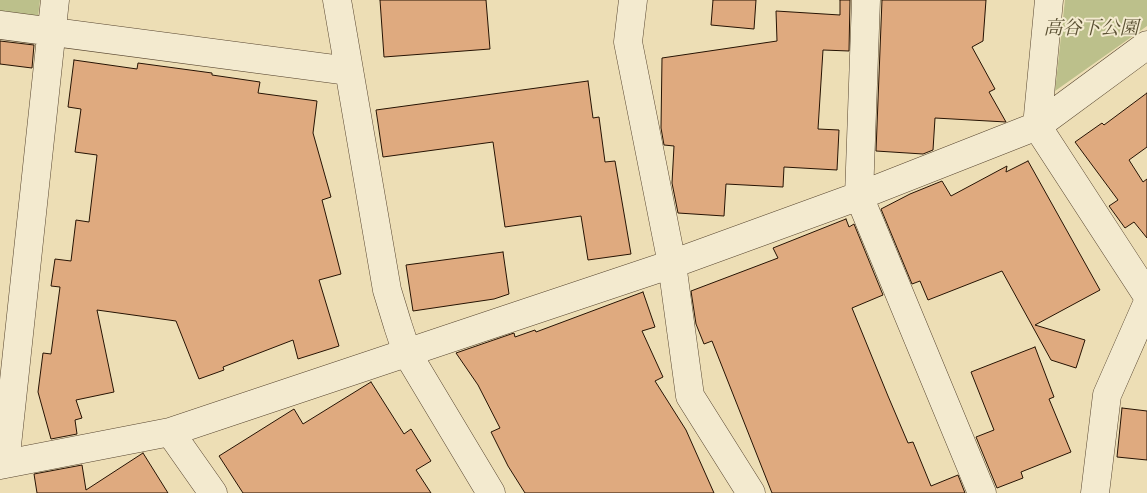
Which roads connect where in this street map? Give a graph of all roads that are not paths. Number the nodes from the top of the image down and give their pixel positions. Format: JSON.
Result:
{"nodes":[{"id":1,"x":56,"y":0,"type":"edge"},
{"id":2,"x":337,"y":0,"type":"edge"},
{"id":3,"x":633,"y":0,"type":"edge"},
{"id":4,"x":866,"y":0,"type":"edge"},
{"id":5,"x":1049,"y":0,"type":"edge"},
{"id":6,"x":0,"y":25,"type":"edge"},
{"id":7,"x":52,"y":33,"type":"junction"},
{"id":8,"x":1147,"y":45,"type":"edge"},
{"id":9,"x":349,"y":72,"type":"junction"},
{"id":10,"x":1037,"y":126,"type":"junction"},
{"id":11,"x":859,"y":196,"type":"junction"},
{"id":12,"x":672,"y":264,"type":"junction"},
{"id":13,"x":1147,"y":295,"type":"edge"},
{"id":14,"x":1147,"y":304,"type":"edge"},
{"id":15,"x":407,"y":352,"type":"junction"},
{"id":16,"x":170,"y":432,"type":"junction"},
{"id":17,"x":3,"y":465,"type":"edge"},
{"id":18,"x":1088,"y":491,"type":"edge"},
{"id":19,"x":213,"y":493,"type":"edge"},
{"id":20,"x":491,"y":493,"type":"edge"},
{"id":21,"x":751,"y":493,"type":"edge"},
{"id":22,"x":982,"y":493,"type":"edge"}],
"edges":[{"from":1,"to":7,"type":"street"},
{"from":2,"to":9,"type":"street"},
{"from":3,"to":12,"type":"street"},
{"from":4,"to":11,"type":"street"},
{"from":5,"to":10,"type":"street"},
{"from":6,"to":7,"type":"street"},
{"from":7,"to":9,"type":"street"},
{"from":7,"to":17,"type":"street"},
{"from":8,"to":10,"type":"street"},
{"from":9,"to":15,"type":"street"},
{"from":10,"to":11,"type":"street"},
{"from":10,"to":13,"type":"street"},
{"from":11,"to":12,"type":"street"},
{"from":11,"to":22,"type":"street"},
{"from":12,"to":15,"type":"street"},
{"from":12,"to":21,"type":"street"},
{"from":14,"to":18,"type":"street"},
{"from":15,"to":16,"type":"street"},
{"from":15,"to":20,"type":"street"},
{"from":16,"to":17,"type":"street"},
{"from":16,"to":19,"type":"street"}]}
